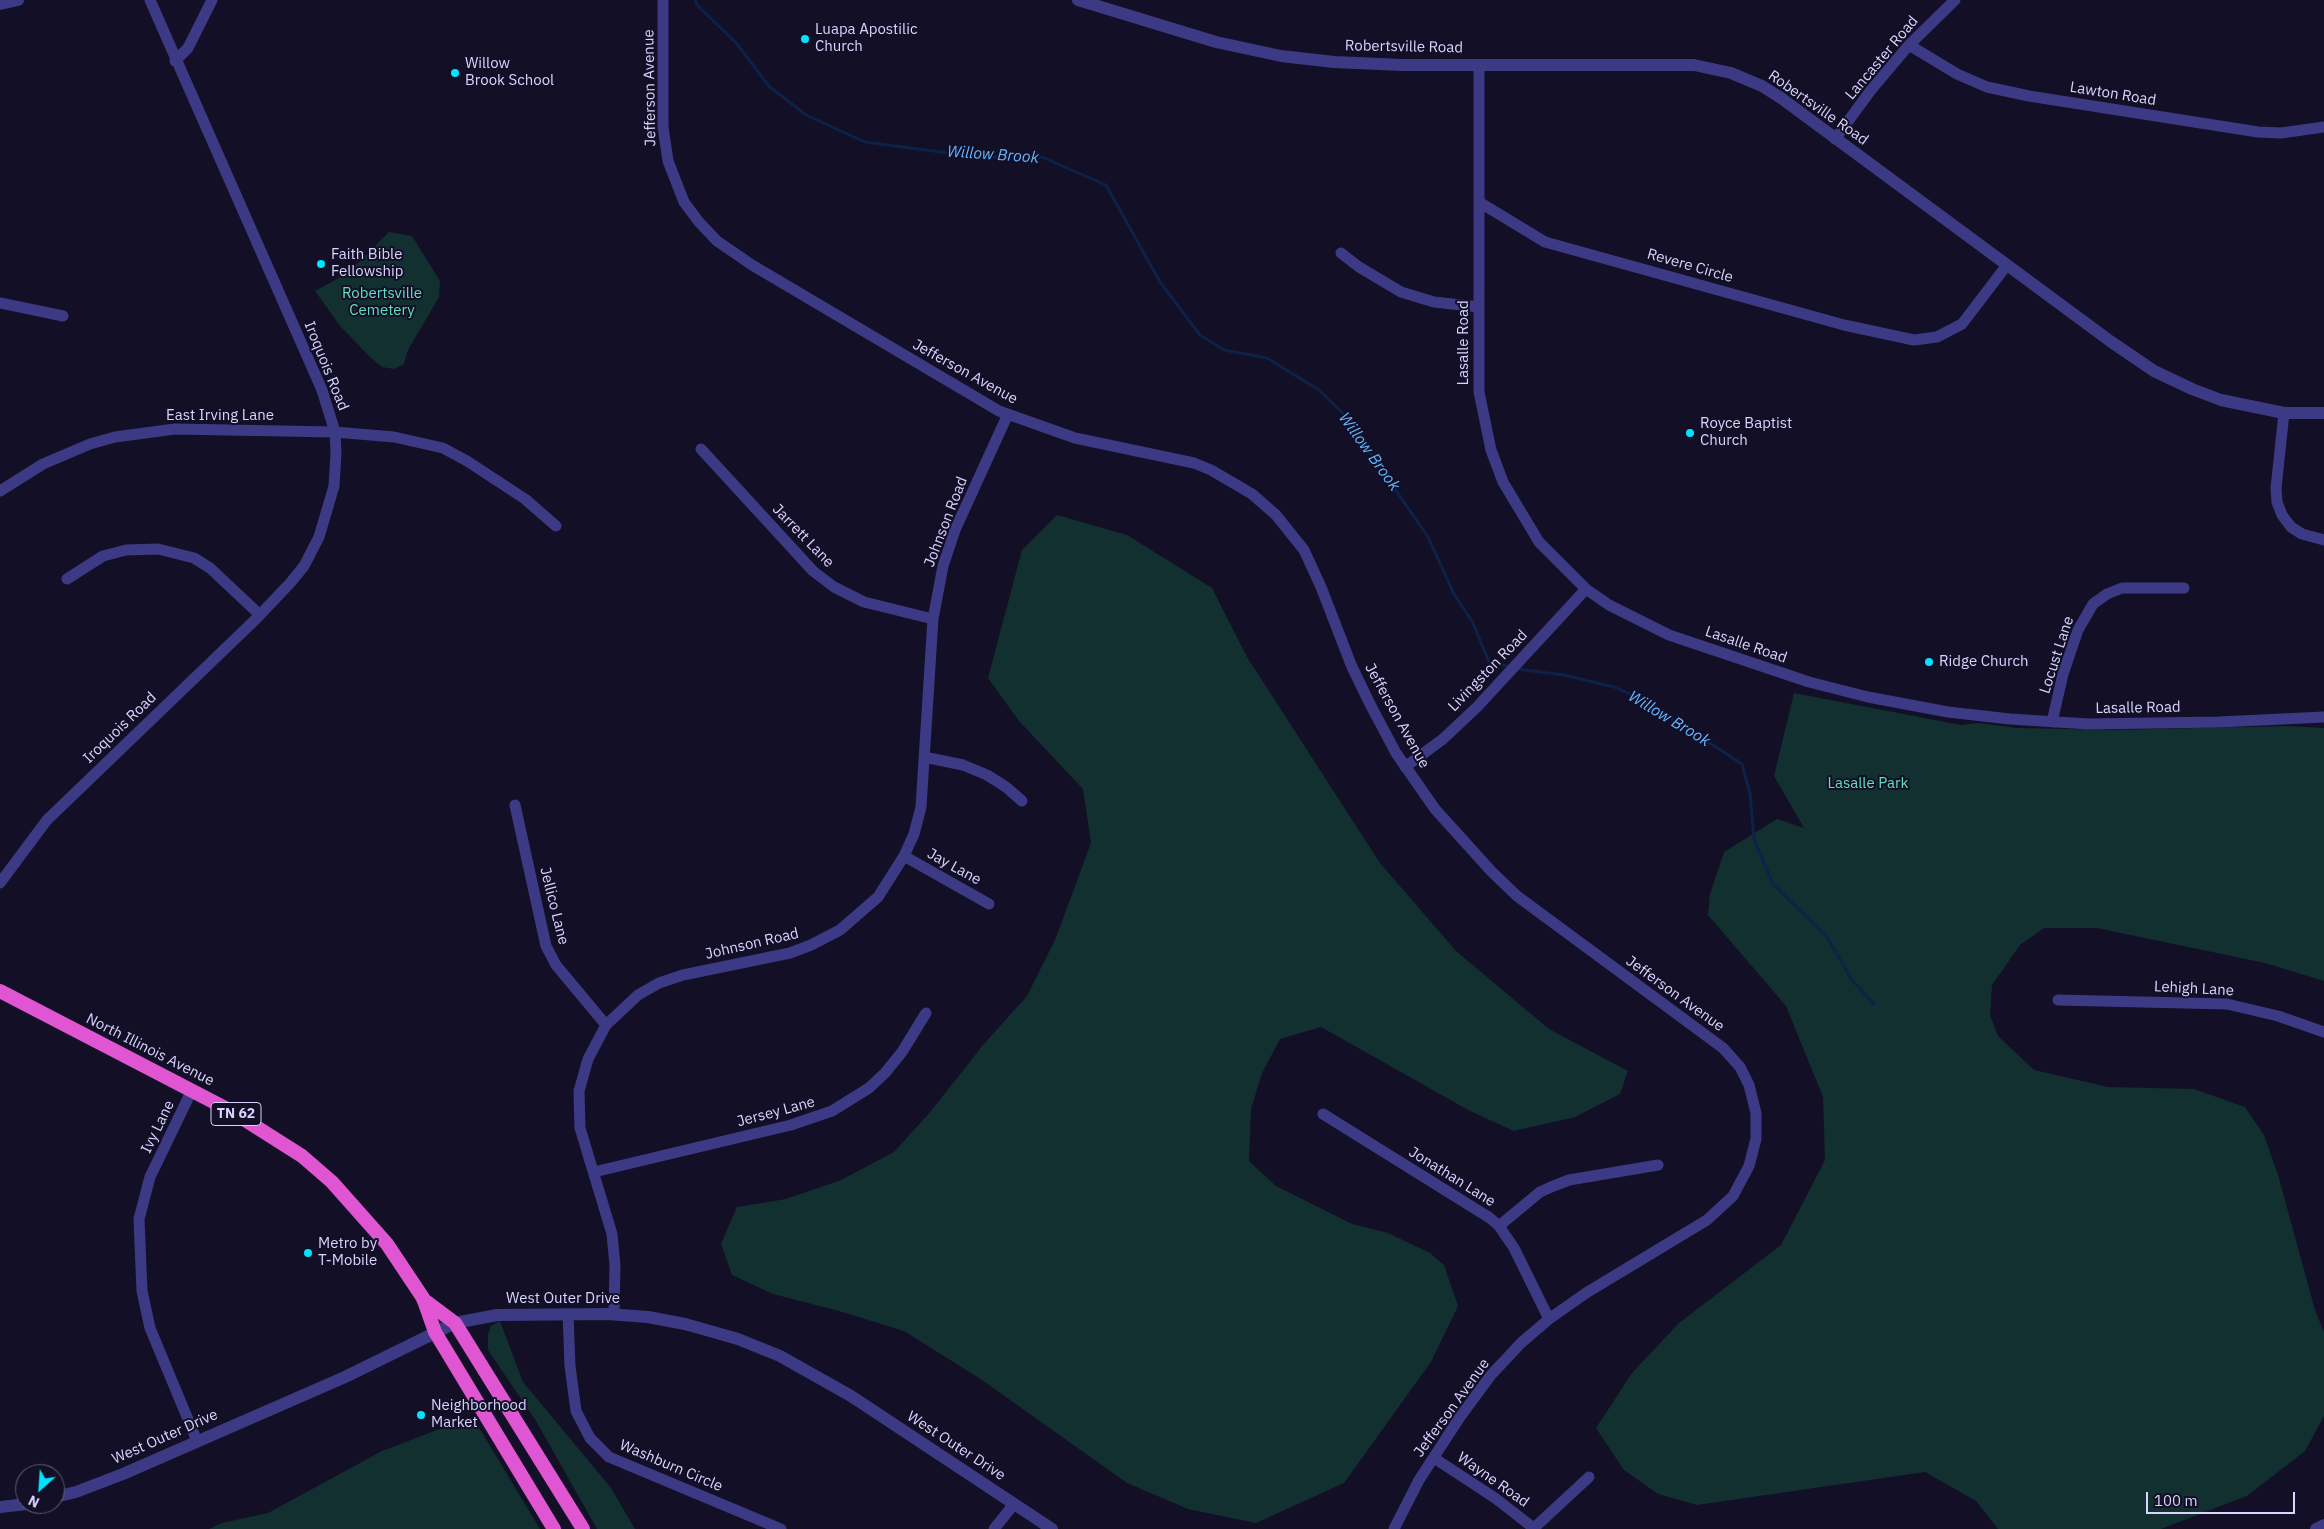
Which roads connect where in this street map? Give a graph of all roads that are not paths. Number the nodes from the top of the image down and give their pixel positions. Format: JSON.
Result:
{"nodes":[{"id":1,"x":18,"y":0,"type":"edge"},
{"id":2,"x":150,"y":0,"type":"edge"},
{"id":3,"x":212,"y":0,"type":"edge"},
{"id":4,"x":663,"y":0,"type":"edge"},
{"id":5,"x":1078,"y":0,"type":"edge"},
{"id":6,"x":1956,"y":0,"type":"edge"},
{"id":7,"x":0,"y":4,"type":"edge"},
{"id":8,"x":1909,"y":45,"type":"junction"},
{"id":9,"x":176,"y":60,"type":"junction"},
{"id":10,"x":1479,"y":65,"type":"junction"},
{"id":11,"x":2324,"y":128,"type":"edge"},
{"id":12,"x":1835,"y":139,"type":"junction"},
{"id":13,"x":1479,"y":202,"type":"junction"},
{"id":14,"x":1341,"y":253,"type":"dead end"},
{"id":15,"x":2007,"y":265,"type":"junction"},
{"id":16,"x":0,"y":303,"type":"edge"},
{"id":17,"x":1479,"y":307,"type":"junction"},
{"id":18,"x":63,"y":316,"type":"dead end"},
{"id":19,"x":2284,"y":413,"type":"junction"},
{"id":20,"x":2324,"y":413,"type":"edge"},
{"id":21,"x":1008,"y":414,"type":"junction"},
{"id":22,"x":335,"y":432,"type":"junction"},
{"id":23,"x":701,"y":449,"type":"dead end"},
{"id":24,"x":0,"y":492,"type":"edge"},
{"id":25,"x":556,"y":526,"type":"dead end"},
{"id":26,"x":2324,"y":540,"type":"edge"},
{"id":27,"x":67,"y":579,"type":"dead end"},
{"id":28,"x":2184,"y":588,"type":"dead end"},
{"id":29,"x":1586,"y":590,"type":"junction"},
{"id":30,"x":260,"y":614,"type":"junction"},
{"id":31,"x":933,"y":619,"type":"junction"},
{"id":32,"x":2324,"y":717,"type":"edge"},
{"id":33,"x":2052,"y":722,"type":"junction"},
{"id":34,"x":924,"y":758,"type":"junction"},
{"id":35,"x":1405,"y":767,"type":"junction"},
{"id":36,"x":1022,"y":801,"type":"dead end"},
{"id":37,"x":515,"y":805,"type":"dead end"},
{"id":38,"x":904,"y":856,"type":"junction"},
{"id":39,"x":0,"y":883,"type":"edge"},
{"id":40,"x":989,"y":904,"type":"dead end"},
{"id":41,"x":0,"y":991,"type":"edge"},
{"id":42,"x":2058,"y":1000,"type":"dead end"},
{"id":43,"x":926,"y":1013,"type":"dead end"},
{"id":44,"x":606,"y":1025,"type":"junction"},
{"id":45,"x":2324,"y":1032,"type":"edge"},
{"id":46,"x":192,"y":1090,"type":"junction"},
{"id":47,"x":1323,"y":1114,"type":"dead end"},
{"id":48,"x":1658,"y":1165,"type":"dead end"},
{"id":49,"x":594,"y":1172,"type":"junction"},
{"id":50,"x":1499,"y":1226,"type":"junction"},
{"id":51,"x":423,"y":1298,"type":"junction"},
{"id":52,"x":568,"y":1314,"type":"junction"},
{"id":53,"x":614,"y":1314,"type":"junction"},
{"id":54,"x":1549,"y":1320,"type":"junction"},
{"id":55,"x":455,"y":1323,"type":"junction"},
{"id":56,"x":435,"y":1332,"type":"junction"},
{"id":57,"x":197,"y":1441,"type":"junction"},
{"id":58,"x":1434,"y":1458,"type":"junction"},
{"id":59,"x":1589,"y":1477,"type":"dead end"},
{"id":60,"x":65,"y":1495,"type":"edge"},
{"id":61,"x":1014,"y":1504,"type":"junction"},
{"id":62,"x":15,"y":1506,"type":"edge"},
{"id":63,"x":0,"y":1508,"type":"edge"},
{"id":64,"x":2324,"y":1525,"type":"edge"},
{"id":65,"x":1534,"y":1528,"type":"edge"},
{"id":66,"x":554,"y":1529,"type":"edge"},
{"id":67,"x":582,"y":1529,"type":"edge"},
{"id":68,"x":781,"y":1529,"type":"edge"},
{"id":69,"x":994,"y":1529,"type":"edge"},
{"id":70,"x":1052,"y":1529,"type":"edge"},
{"id":71,"x":1394,"y":1529,"type":"edge"},
{"id":72,"x":2316,"y":1529,"type":"edge"}],
"edges":[{"from":1,"to":7,"type":"street"},
{"from":2,"to":9,"type":"street","name":"Iroquois Road"},
{"from":3,"to":9,"type":"street"},
{"from":4,"to":21,"type":"street","name":"Jefferson Avenue"},
{"from":5,"to":10,"type":"street","name":"Robertsville Road"},
{"from":6,"to":8,"type":"street","name":"Lancaster Road"},
{"from":8,"to":11,"type":"street","name":"Lawton Road"},
{"from":8,"to":12,"type":"street","name":"Lancaster Road"},
{"from":9,"to":22,"type":"street","name":"Iroquois Road"},
{"from":10,"to":12,"type":"street","name":"Robertsville Road"},
{"from":10,"to":13,"type":"street"},
{"from":12,"to":15,"type":"street","name":"Robertsville Road"},
{"from":13,"to":15,"type":"street","name":"Revere Circle"},
{"from":13,"to":17,"type":"street","name":"Lasalle Road"},
{"from":14,"to":17,"type":"street"},
{"from":15,"to":19,"type":"street","name":"Robertsville Road"},
{"from":16,"to":18,"type":"street"},
{"from":17,"to":29,"type":"street","name":"Lasalle Road"},
{"from":19,"to":20,"type":"street","name":"Robertsville Road"},
{"from":19,"to":26,"type":"street"},
{"from":21,"to":31,"type":"street","name":"Johnson Road"},
{"from":21,"to":35,"type":"street","name":"Jefferson Avenue"},
{"from":22,"to":24,"type":"street","name":"East Irving Lane"},
{"from":22,"to":25,"type":"street","name":"East Irving Lane"},
{"from":22,"to":30,"type":"street","name":"Iroquois Road"},
{"from":23,"to":31,"type":"street","name":"Jarrett Lane"},
{"from":27,"to":30,"type":"street"},
{"from":28,"to":33,"type":"street","name":"Locust Lane"},
{"from":29,"to":33,"type":"street","name":"Lasalle Road"},
{"from":29,"to":35,"type":"street","name":"Livingston Road"},
{"from":30,"to":39,"type":"street","name":"Iroquois Road"},
{"from":31,"to":34,"type":"street","name":"Johnson Road"},
{"from":32,"to":33,"type":"street","name":"Lasalle Road"},
{"from":34,"to":36,"type":"street"},
{"from":34,"to":38,"type":"street","name":"Johnson Road"},
{"from":35,"to":54,"type":"street","name":"Jefferson Avenue"},
{"from":37,"to":44,"type":"street","name":"Jellico Lane"},
{"from":38,"to":40,"type":"street","name":"Jay Lane"},
{"from":38,"to":44,"type":"street","name":"Johnson Road"},
{"from":41,"to":46,"type":"highway","name":"North Illinois Avenue","number":"TN 62"},
{"from":42,"to":45,"type":"street","name":"Lehigh Lane"},
{"from":43,"to":49,"type":"street","name":"Jersey Lane"},
{"from":44,"to":49,"type":"street","name":"Johnson Road"},
{"from":46,"to":51,"type":"highway","name":"North Illinois Avenue","number":"TN 62"},
{"from":46,"to":57,"type":"street","name":"Ivy Lane"},
{"from":47,"to":50,"type":"street","name":"Jonathan Lane"},
{"from":48,"to":50,"type":"street"},
{"from":49,"to":53,"type":"street","name":"Johnson Road"},
{"from":50,"to":54,"type":"street","name":"Jonathan Lane"},
{"from":51,"to":55,"type":"highway"},
{"from":51,"to":56,"type":"highway"},
{"from":52,"to":53,"type":"street","name":"West Outer Drive"},
{"from":52,"to":55,"type":"street","name":"West Outer Drive"},
{"from":52,"to":68,"type":"street","name":"Washburn Circle"},
{"from":53,"to":61,"type":"street","name":"West Outer Drive"},
{"from":54,"to":58,"type":"street","name":"Jefferson Avenue"},
{"from":55,"to":56,"type":"street","name":"West Outer Drive"},
{"from":55,"to":67,"type":"highway"},
{"from":56,"to":57,"type":"street","name":"West Outer Drive"},
{"from":56,"to":66,"type":"highway"},
{"from":57,"to":60,"type":"street","name":"West Outer Drive"},
{"from":58,"to":65,"type":"street","name":"Wayne Road"},
{"from":58,"to":71,"type":"street","name":"Jefferson Avenue"},
{"from":59,"to":65,"type":"street"},
{"from":61,"to":69,"type":"street"},
{"from":61,"to":70,"type":"street","name":"West Outer Drive"},
{"from":62,"to":63,"type":"street"},
{"from":64,"to":72,"type":"street"}]}
